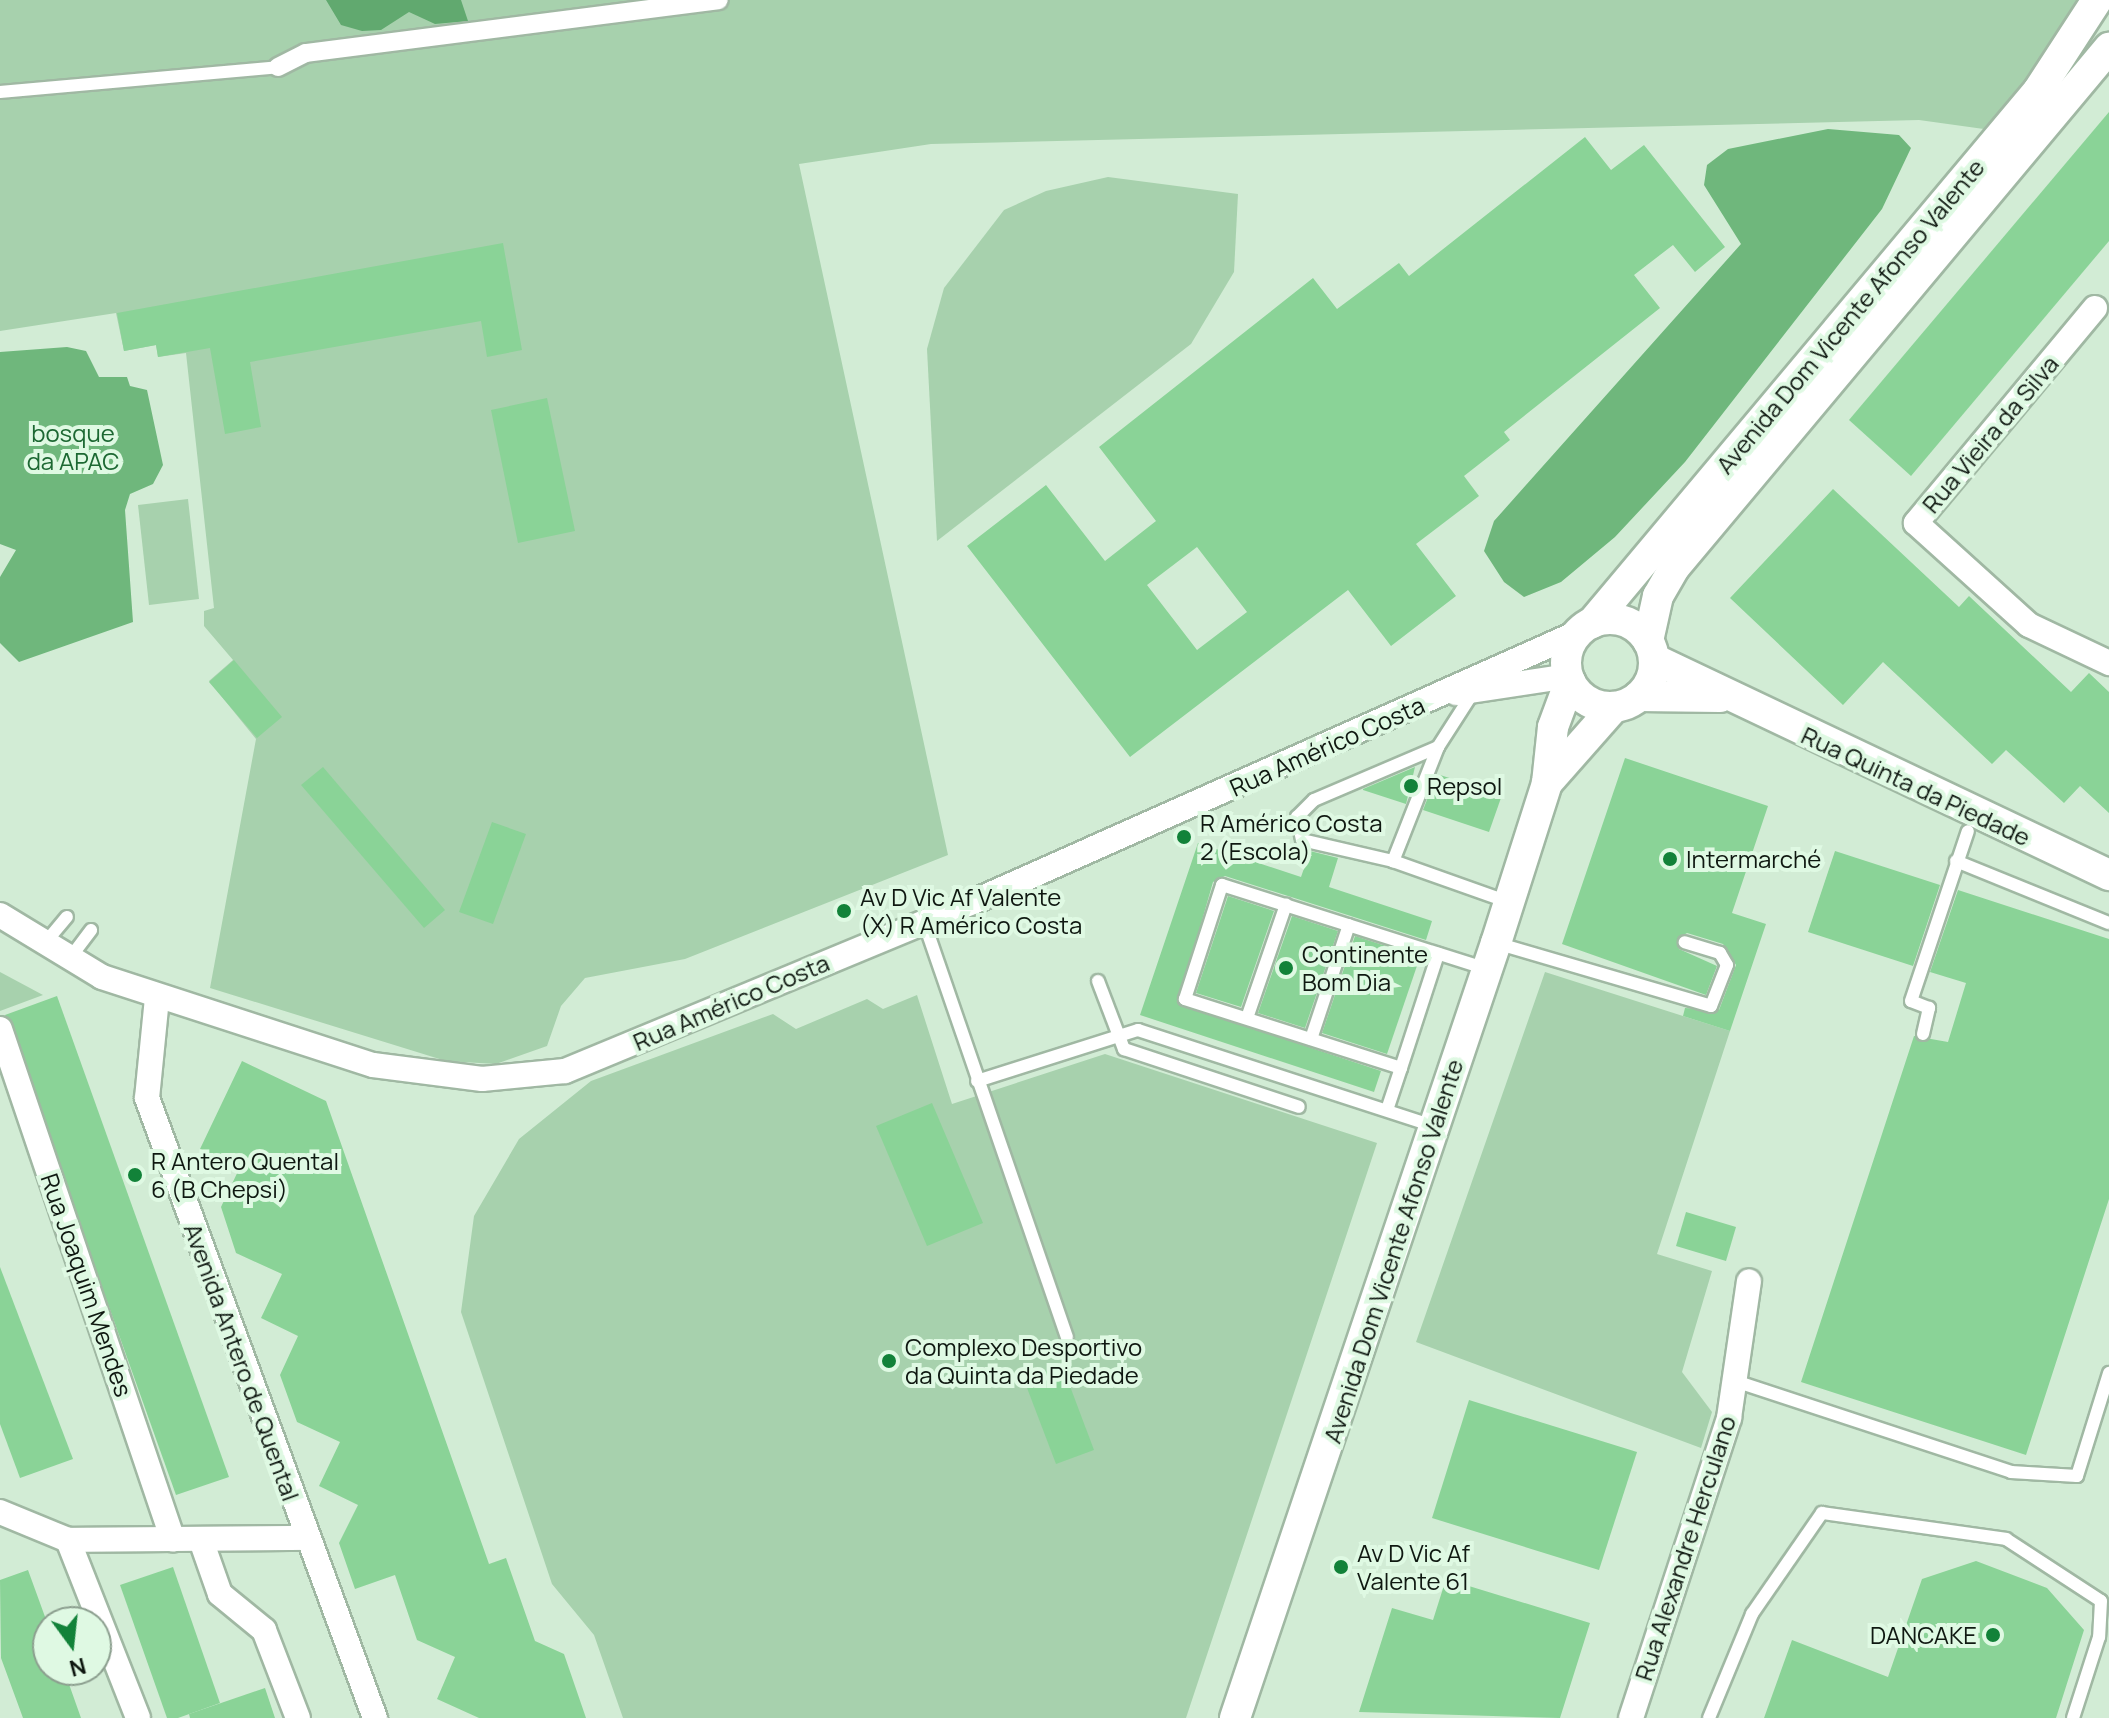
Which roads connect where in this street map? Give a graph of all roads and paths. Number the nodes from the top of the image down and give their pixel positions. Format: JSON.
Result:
{"nodes":[{"id":1,"x":719,"y":0,"type":"edge"},
{"id":2,"x":2097,"y":0,"type":"edge"},
{"id":3,"x":2109,"y":48,"type":"edge"},
{"id":4,"x":278,"y":67,"type":"joint"},
{"id":5,"x":0,"y":92,"type":"edge"},
{"id":6,"x":2095,"y":308,"type":"dead end"},
{"id":7,"x":1584,"y":628,"type":"junction"},
{"id":8,"x":1651,"y":650,"type":"junction"},
{"id":9,"x":2109,"y":663,"type":"edge"},
{"id":10,"x":1569,"y":679,"type":"junction"},
{"id":11,"x":1474,"y":691,"type":"junction"},
{"id":12,"x":1445,"y":694,"type":"junction"},
{"id":13,"x":1722,"y":697,"type":"junction"},
{"id":14,"x":1627,"y":702,"type":"junction"},
{"id":15,"x":1438,"y":747,"type":"junction"},
{"id":16,"x":1547,"y":783,"type":"junction"},
{"id":17,"x":1968,"y":831,"type":"dead end"},
{"id":18,"x":1393,"y":861,"type":"junction"},
{"id":19,"x":1956,"y":861,"type":"junction"},
{"id":20,"x":2109,"y":875,"type":"edge"},
{"id":21,"x":1509,"y":902,"type":"junction"},
{"id":22,"x":1286,"y":905,"type":"junction"},
{"id":23,"x":0,"y":915,"type":"edge"},
{"id":24,"x":67,"y":917,"type":"dead end"},
{"id":25,"x":924,"y":922,"type":"junction"},
{"id":26,"x":2109,"y":923,"type":"edge"},
{"id":27,"x":1349,"y":925,"type":"junction"},
{"id":28,"x":91,"y":930,"type":"dead end"},
{"id":29,"x":1685,"y":942,"type":"dead end"},
{"id":30,"x":45,"y":943,"type":"junction"},
{"id":31,"x":1438,"y":954,"type":"junction"},
{"id":32,"x":1492,"y":956,"type":"junction"},
{"id":33,"x":70,"y":958,"type":"junction"},
{"id":34,"x":1098,"y":981,"type":"dead end"},
{"id":35,"x":157,"y":998,"type":"junction"},
{"id":36,"x":1247,"y":1018,"type":"junction"},
{"id":37,"x":0,"y":1029,"type":"edge"},
{"id":38,"x":1114,"y":1032,"type":"junction"},
{"id":39,"x":1923,"y":1034,"type":"dead end"},
{"id":40,"x":1311,"y":1039,"type":"junction"},
{"id":41,"x":1401,"y":1068,"type":"junction"},
{"id":42,"x":977,"y":1081,"type":"junction"},
{"id":43,"x":1299,"y":1107,"type":"dead end"},
{"id":44,"x":1387,"y":1110,"type":"junction"},
{"id":45,"x":1435,"y":1126,"type":"junction"},
{"id":46,"x":1749,"y":1281,"type":"dead end"},
{"id":47,"x":1067,"y":1337,"type":"dead end"},
{"id":48,"x":2109,"y":1373,"type":"edge"},
{"id":49,"x":1732,"y":1380,"type":"junction"},
{"id":50,"x":0,"y":1512,"type":"edge"},
{"id":51,"x":307,"y":1538,"type":"junction"},
{"id":52,"x":68,"y":1540,"type":"junction"},
{"id":53,"x":173,"y":1540,"type":"junction"},
{"id":54,"x":201,"y":1540,"type":"junction"},
{"id":55,"x":138,"y":1718,"type":"edge"},
{"id":56,"x":298,"y":1718,"type":"edge"},
{"id":57,"x":375,"y":1718,"type":"edge"},
{"id":58,"x":1235,"y":1718,"type":"edge"},
{"id":59,"x":1631,"y":1718,"type":"edge"},
{"id":60,"x":1709,"y":1718,"type":"edge"},
{"id":61,"x":2073,"y":1718,"type":"edge"}],
"edges":[{"from":1,"to":4,"type":"street"},
{"from":2,"to":7,"type":"street","name":"Avenida Dom Vicente Afonso Valente"},
{"from":3,"to":8,"type":"street","name":"Avenida Dom Vicente Afonso Valente"},
{"from":4,"to":5,"type":"lane"},
{"from":6,"to":9,"type":"street","name":"Rua Vieira da Silva"},
{"from":7,"to":8,"type":"street"},
{"from":7,"to":10,"type":"street"},
{"from":7,"to":12,"type":"street"},
{"from":8,"to":13,"type":"street","name":"Rua Quinta da Piedade"},
{"from":8,"to":14,"type":"street"},
{"from":10,"to":11,"type":"street"},
{"from":10,"to":14,"type":"street"},
{"from":10,"to":16,"type":"street","name":"Avenida Dom Vicente Afonso Valente"},
{"from":11,"to":12,"type":"street"},
{"from":11,"to":15,"type":"lane"},
{"from":12,"to":25,"type":"street","name":"Rua Américo Costa"},
{"from":13,"to":14,"type":"street"},
{"from":13,"to":20,"type":"street","name":"Rua Quinta da Piedade"},
{"from":14,"to":16,"type":"street","name":"Avenida Dom Vicente Afonso Valente"},
{"from":15,"to":18,"type":"lane"},
{"from":15,"to":18,"type":"lane"},
{"from":16,"to":21,"type":"street","name":"Avenida Dom Vicente Afonso Valente"},
{"from":17,"to":19,"type":"lane"},
{"from":18,"to":21,"type":"lane"},
{"from":19,"to":26,"type":"lane"},
{"from":19,"to":39,"type":"lane"},
{"from":21,"to":32,"type":"street","name":"Avenida Dom Vicente Afonso Valente"},
{"from":22,"to":27,"type":"lane"},
{"from":22,"to":36,"type":"lane"},
{"from":22,"to":36,"type":"lane"},
{"from":23,"to":30,"type":"street","name":"Rua Américo Costa"},
{"from":24,"to":30,"type":"lane"},
{"from":25,"to":35,"type":"street","name":"Rua Américo Costa"},
{"from":25,"to":42,"type":"lane"},
{"from":27,"to":31,"type":"lane"},
{"from":27,"to":40,"type":"lane"},
{"from":28,"to":33,"type":"lane"},
{"from":29,"to":32,"type":"lane"},
{"from":30,"to":33,"type":"street","name":"Rua Américo Costa"},
{"from":31,"to":32,"type":"lane"},
{"from":31,"to":41,"type":"lane"},
{"from":32,"to":45,"type":"street","name":"Avenida Dom Vicente Afonso Valente"},
{"from":33,"to":35,"type":"street","name":"Rua Américo Costa"},
{"from":34,"to":38,"type":"lane"},
{"from":35,"to":51,"type":"street","name":"Avenida Antero de Quental"},
{"from":36,"to":40,"type":"lane"},
{"from":37,"to":53,"type":"street","name":"Rua Joaquim Mendes"},
{"from":38,"to":42,"type":"lane"},
{"from":38,"to":43,"type":"lane"},
{"from":38,"to":44,"type":"lane"},
{"from":40,"to":41,"type":"lane"},
{"from":41,"to":44,"type":"lane"},
{"from":42,"to":47,"type":"lane"},
{"from":44,"to":45,"type":"lane"},
{"from":45,"to":58,"type":"street","name":"Avenida Dom Vicente Afonso Valente"},
{"from":46,"to":49,"type":"street","name":"Rua Alexandre Herculano"},
{"from":48,"to":49,"type":"lane"},
{"from":49,"to":59,"type":"street","name":"Rua Alexandre Herculano"},
{"from":50,"to":52,"type":"street"},
{"from":51,"to":54,"type":"street"},
{"from":51,"to":57,"type":"street","name":"Avenida Antero de Quental"},
{"from":52,"to":53,"type":"street"},
{"from":52,"to":55,"type":"street"},
{"from":53,"to":54,"type":"street"},
{"from":54,"to":56,"type":"street"},
{"from":60,"to":61,"type":"lane"}]}
